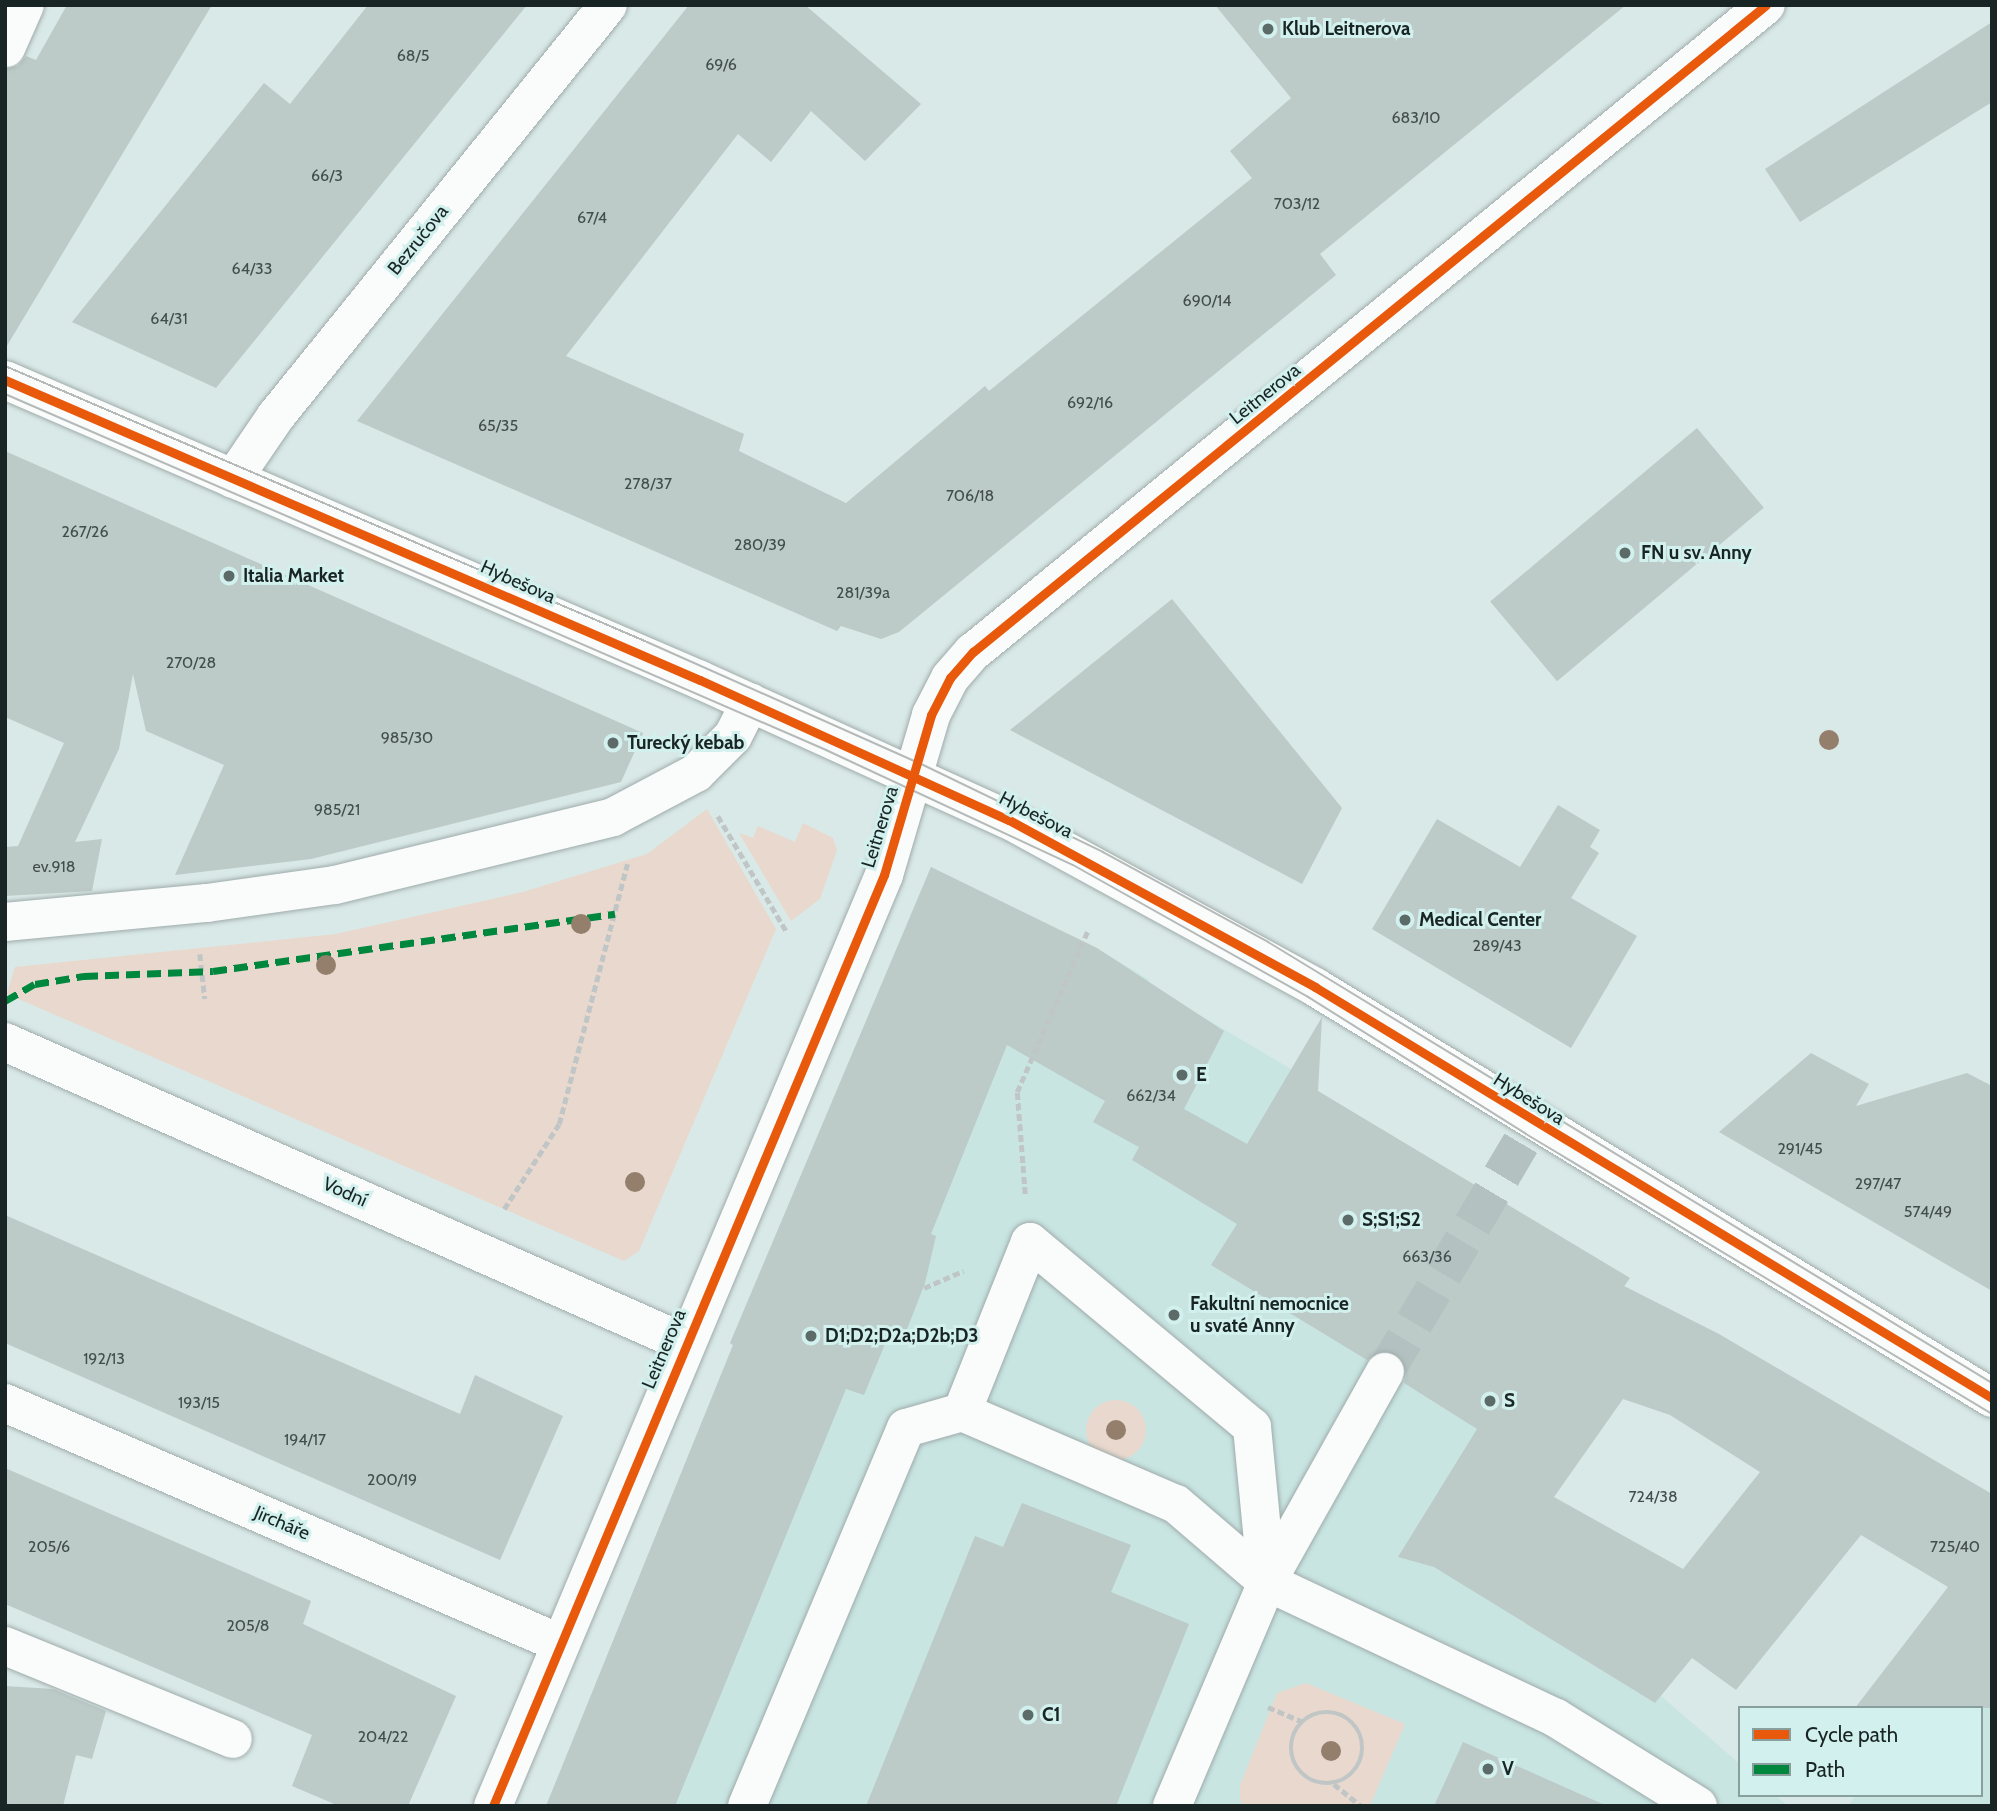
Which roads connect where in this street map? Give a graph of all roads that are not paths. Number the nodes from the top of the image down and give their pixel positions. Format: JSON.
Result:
{"nodes":[{"id":1,"x":25,"y":5,"type":"edge"},
{"id":2,"x":608,"y":5,"type":"edge"},
{"id":3,"x":1766,"y":5,"type":"edge"},
{"id":4,"x":6,"y":48,"type":"edge"},
{"id":5,"x":5,"y":380,"type":"edge"},
{"id":6,"x":233,"y":479,"type":"junction"},
{"id":7,"x":750,"y":702,"type":"junction"},
{"id":8,"x":913,"y":775,"type":"junction"},
{"id":9,"x":5,"y":922,"type":"edge"},
{"id":10,"x":5,"y":1042,"type":"edge"},
{"id":11,"x":685,"y":1343,"type":"junction"},
{"id":12,"x":1385,"y":1372,"type":"tunnel mouth"},
{"id":13,"x":1992,"y":1398,"type":"edge"},
{"id":14,"x":5,"y":1403,"type":"edge"},
{"id":15,"x":962,"y":1412,"type":"junction"},
{"id":16,"x":1267,"y":1582,"type":"junction"},
{"id":17,"x":559,"y":1643,"type":"junction"},
{"id":18,"x":5,"y":1646,"type":"edge"},
{"id":19,"x":233,"y":1739,"type":"dead end"},
{"id":20,"x":493,"y":1806,"type":"edge"},
{"id":21,"x":747,"y":1806,"type":"edge"},
{"id":22,"x":1172,"y":1806,"type":"edge"},
{"id":23,"x":1698,"y":1806,"type":"edge"}],
"edges":[{"from":1,"to":4,"type":"street"},
{"from":2,"to":6,"type":"street","name":"Bezručova"},
{"from":3,"to":8,"type":"street","name":"Leitnerova"},
{"from":5,"to":6,"type":"street","name":"Hybešova"},
{"from":6,"to":7,"type":"street","name":"Hybešova"},
{"from":7,"to":8,"type":"street","name":"Hybešova"},
{"from":7,"to":9,"type":"street"},
{"from":8,"to":11,"type":"street","name":"Leitnerova"},
{"from":8,"to":13,"type":"street","name":"Hybešova"},
{"from":10,"to":11,"type":"street","name":"Vodní"},
{"from":11,"to":17,"type":"street","name":"Leitnerova"},
{"from":12,"to":16,"type":"street"},
{"from":14,"to":17,"type":"street","name":"Jircháře"},
{"from":15,"to":16,"type":"street"},
{"from":15,"to":16,"type":"street"},
{"from":15,"to":21,"type":"street"},
{"from":16,"to":22,"type":"street"},
{"from":16,"to":23,"type":"street"},
{"from":17,"to":20,"type":"street","name":"Leitnerova"},
{"from":18,"to":19,"type":"street"}]}
